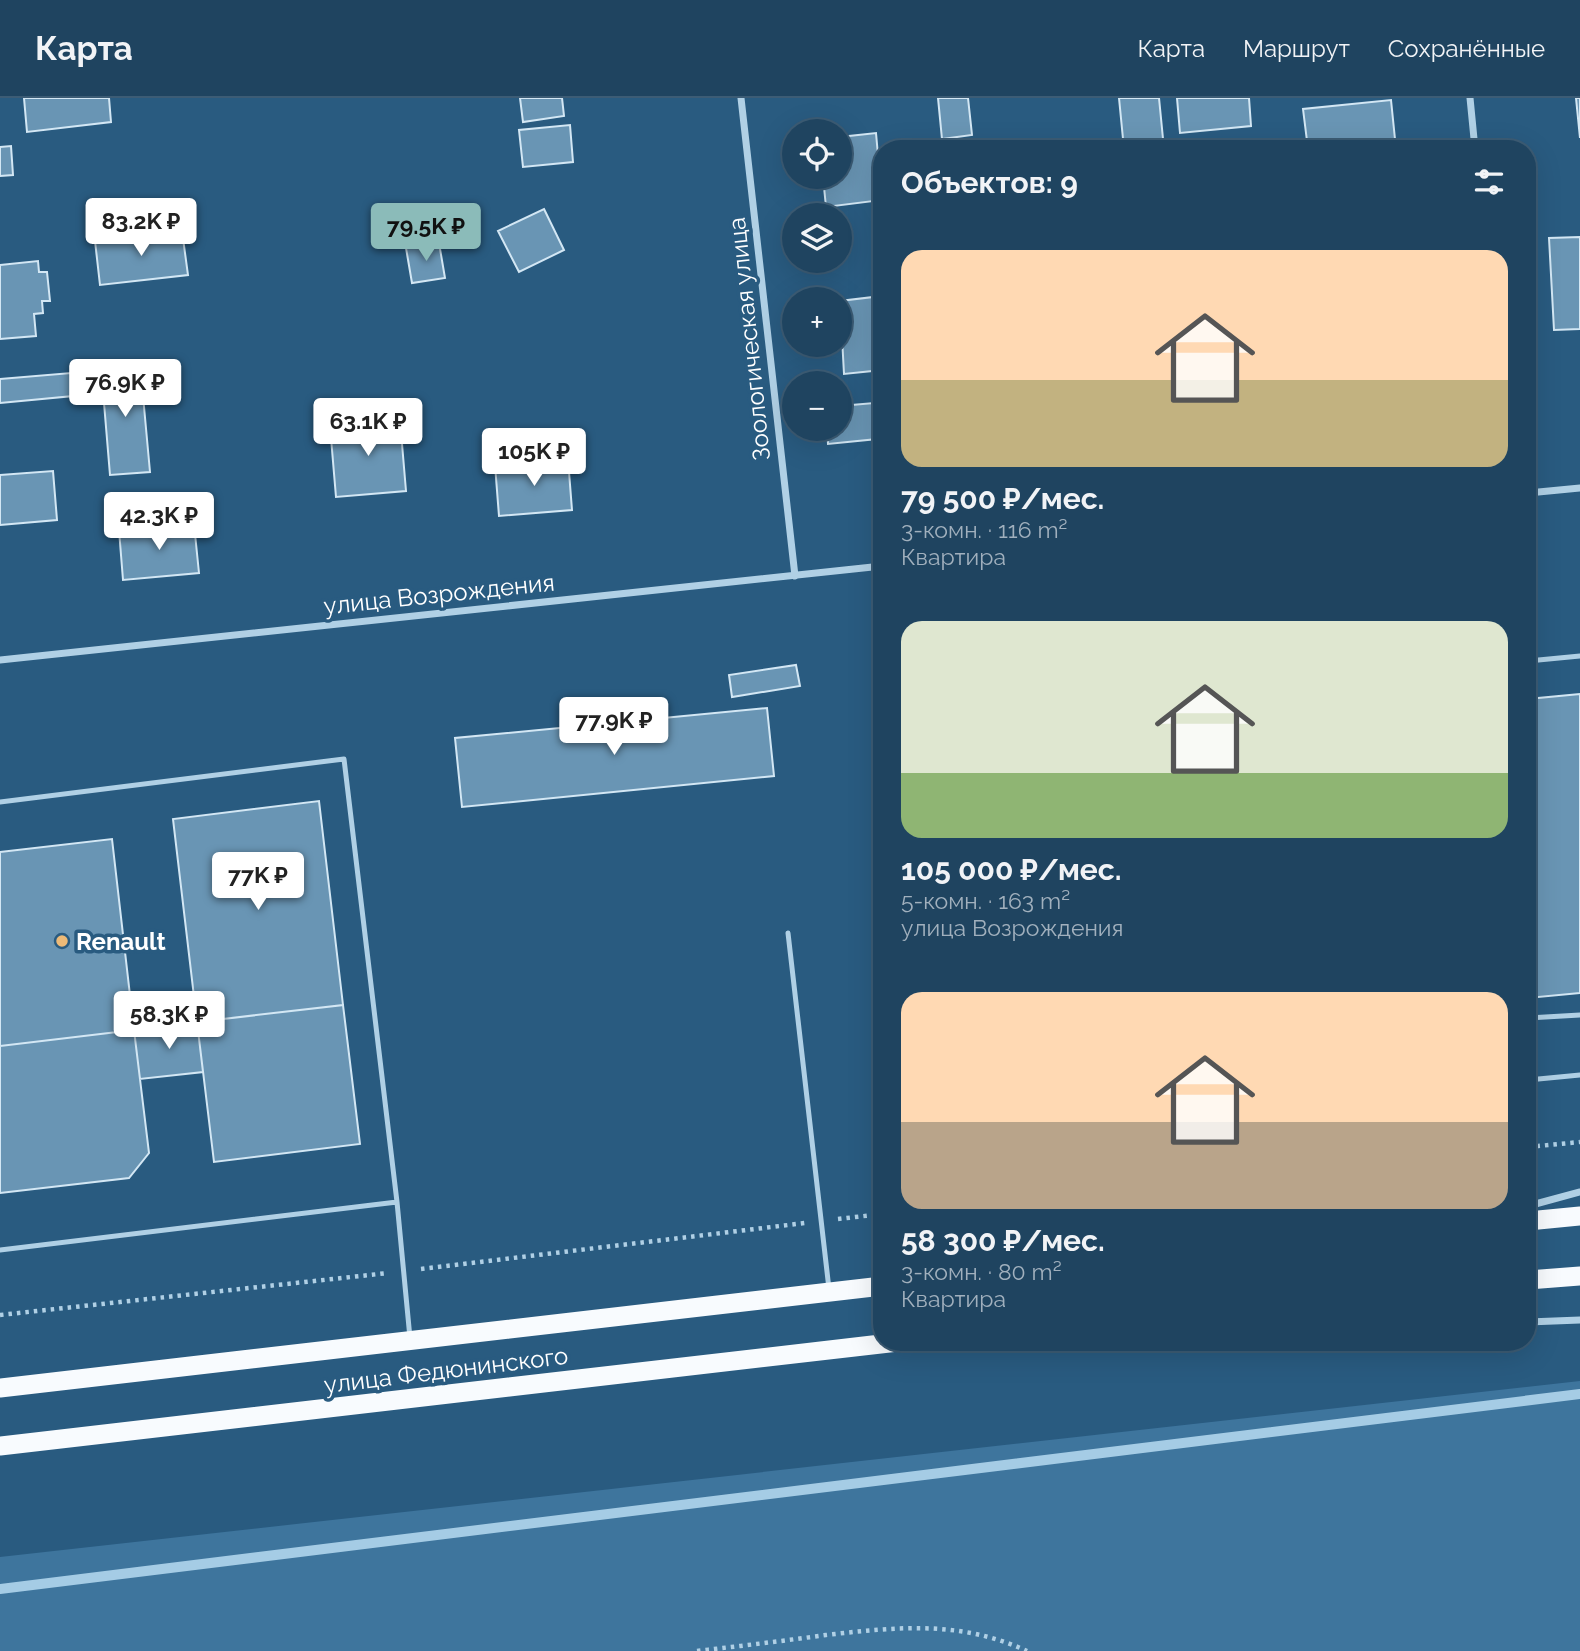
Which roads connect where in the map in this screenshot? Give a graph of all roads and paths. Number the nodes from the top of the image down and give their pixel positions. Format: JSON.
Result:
{"nodes":[{"id":1,"x":741,"y":98,"type":"edge"},
{"id":2,"x":1470,"y":98,"type":"edge"},
{"id":3,"x":1474,"y":140,"type":"edge"},
{"id":4,"x":1580,"y":488,"type":"edge"},
{"id":5,"x":1536,"y":492,"type":"edge"},
{"id":6,"x":873,"y":567,"type":"edge"},
{"id":7,"x":795,"y":576,"type":"junction"},
{"id":8,"x":1580,"y":656,"type":"edge"},
{"id":9,"x":0,"y":660,"type":"edge"},
{"id":10,"x":1536,"y":660,"type":"edge"},
{"id":11,"x":0,"y":802,"type":"edge"},
{"id":12,"x":788,"y":933,"type":"dead end"},
{"id":13,"x":1580,"y":1015,"type":"edge"},
{"id":14,"x":1536,"y":1018,"type":"edge"},
{"id":15,"x":1580,"y":1075,"type":"edge"},
{"id":16,"x":1536,"y":1079,"type":"edge"},
{"id":17,"x":1580,"y":1142,"type":"edge"},
{"id":18,"x":1536,"y":1146,"type":"edge"},
{"id":19,"x":1580,"y":1192,"type":"edge"},
{"id":20,"x":397,"y":1202,"type":"junction"},
{"id":21,"x":1536,"y":1204,"type":"edge"},
{"id":22,"x":873,"y":1215,"type":"edge"},
{"id":23,"x":1580,"y":1216,"type":"edge"},
{"id":24,"x":1536,"y":1220,"type":"edge"},
{"id":25,"x":821,"y":1221,"type":"junction"},
{"id":26,"x":0,"y":1250,"type":"edge"},
{"id":27,"x":404,"y":1271,"type":"junction"},
{"id":28,"x":1580,"y":1276,"type":"edge"},
{"id":29,"x":1536,"y":1279,"type":"edge"},
{"id":30,"x":873,"y":1287,"type":"edge"},
{"id":31,"x":829,"y":1292,"type":"junction"},
{"id":32,"x":0,"y":1315,"type":"edge"},
{"id":33,"x":1580,"y":1320,"type":"edge"},
{"id":34,"x":1536,"y":1322,"type":"edge"},
{"id":35,"x":410,"y":1340,"type":"junction"},
{"id":36,"x":873,"y":1345,"type":"edge"},
{"id":37,"x":0,"y":1388,"type":"edge"},
{"id":38,"x":0,"y":1446,"type":"edge"},
{"id":39,"x":697,"y":1651,"type":"edge"},
{"id":40,"x":1027,"y":1651,"type":"edge"}],
"edges":[{"from":1,"to":7,"type":"street","name":"Зоологическая улица"},
{"from":2,"to":3,"type":"street"},
{"from":4,"to":5,"type":"street"},
{"from":6,"to":7,"type":"street","name":"улица Возрождения"},
{"from":7,"to":9,"type":"street","name":"улица Возрождения"},
{"from":8,"to":10,"type":"lane"},
{"from":11,"to":20,"type":"lane"},
{"from":12,"to":25,"type":"lane"},
{"from":13,"to":14,"type":"lane"},
{"from":15,"to":16,"type":"lane"},
{"from":17,"to":18,"type":"path"},
{"from":19,"to":21,"type":"street"},
{"from":20,"to":26,"type":"lane"},
{"from":20,"to":27,"type":"lane"},
{"from":22,"to":25,"type":"path"},
{"from":23,"to":24,"type":"highway"},
{"from":25,"to":27,"type":"path"},
{"from":25,"to":31,"type":"lane"},
{"from":27,"to":32,"type":"path"},
{"from":27,"to":35,"type":"lane"},
{"from":28,"to":29,"type":"highway"},
{"from":30,"to":31,"type":"highway","name":"улица Федюнинского"},
{"from":31,"to":35,"type":"highway","name":"улица Федюнинского"},
{"from":33,"to":34,"type":"street"},
{"from":35,"to":37,"type":"highway","name":"улица Федюнинского"},
{"from":36,"to":38,"type":"highway","name":"улица Федюнинского"},
{"from":39,"to":40,"type":"path"}]}
